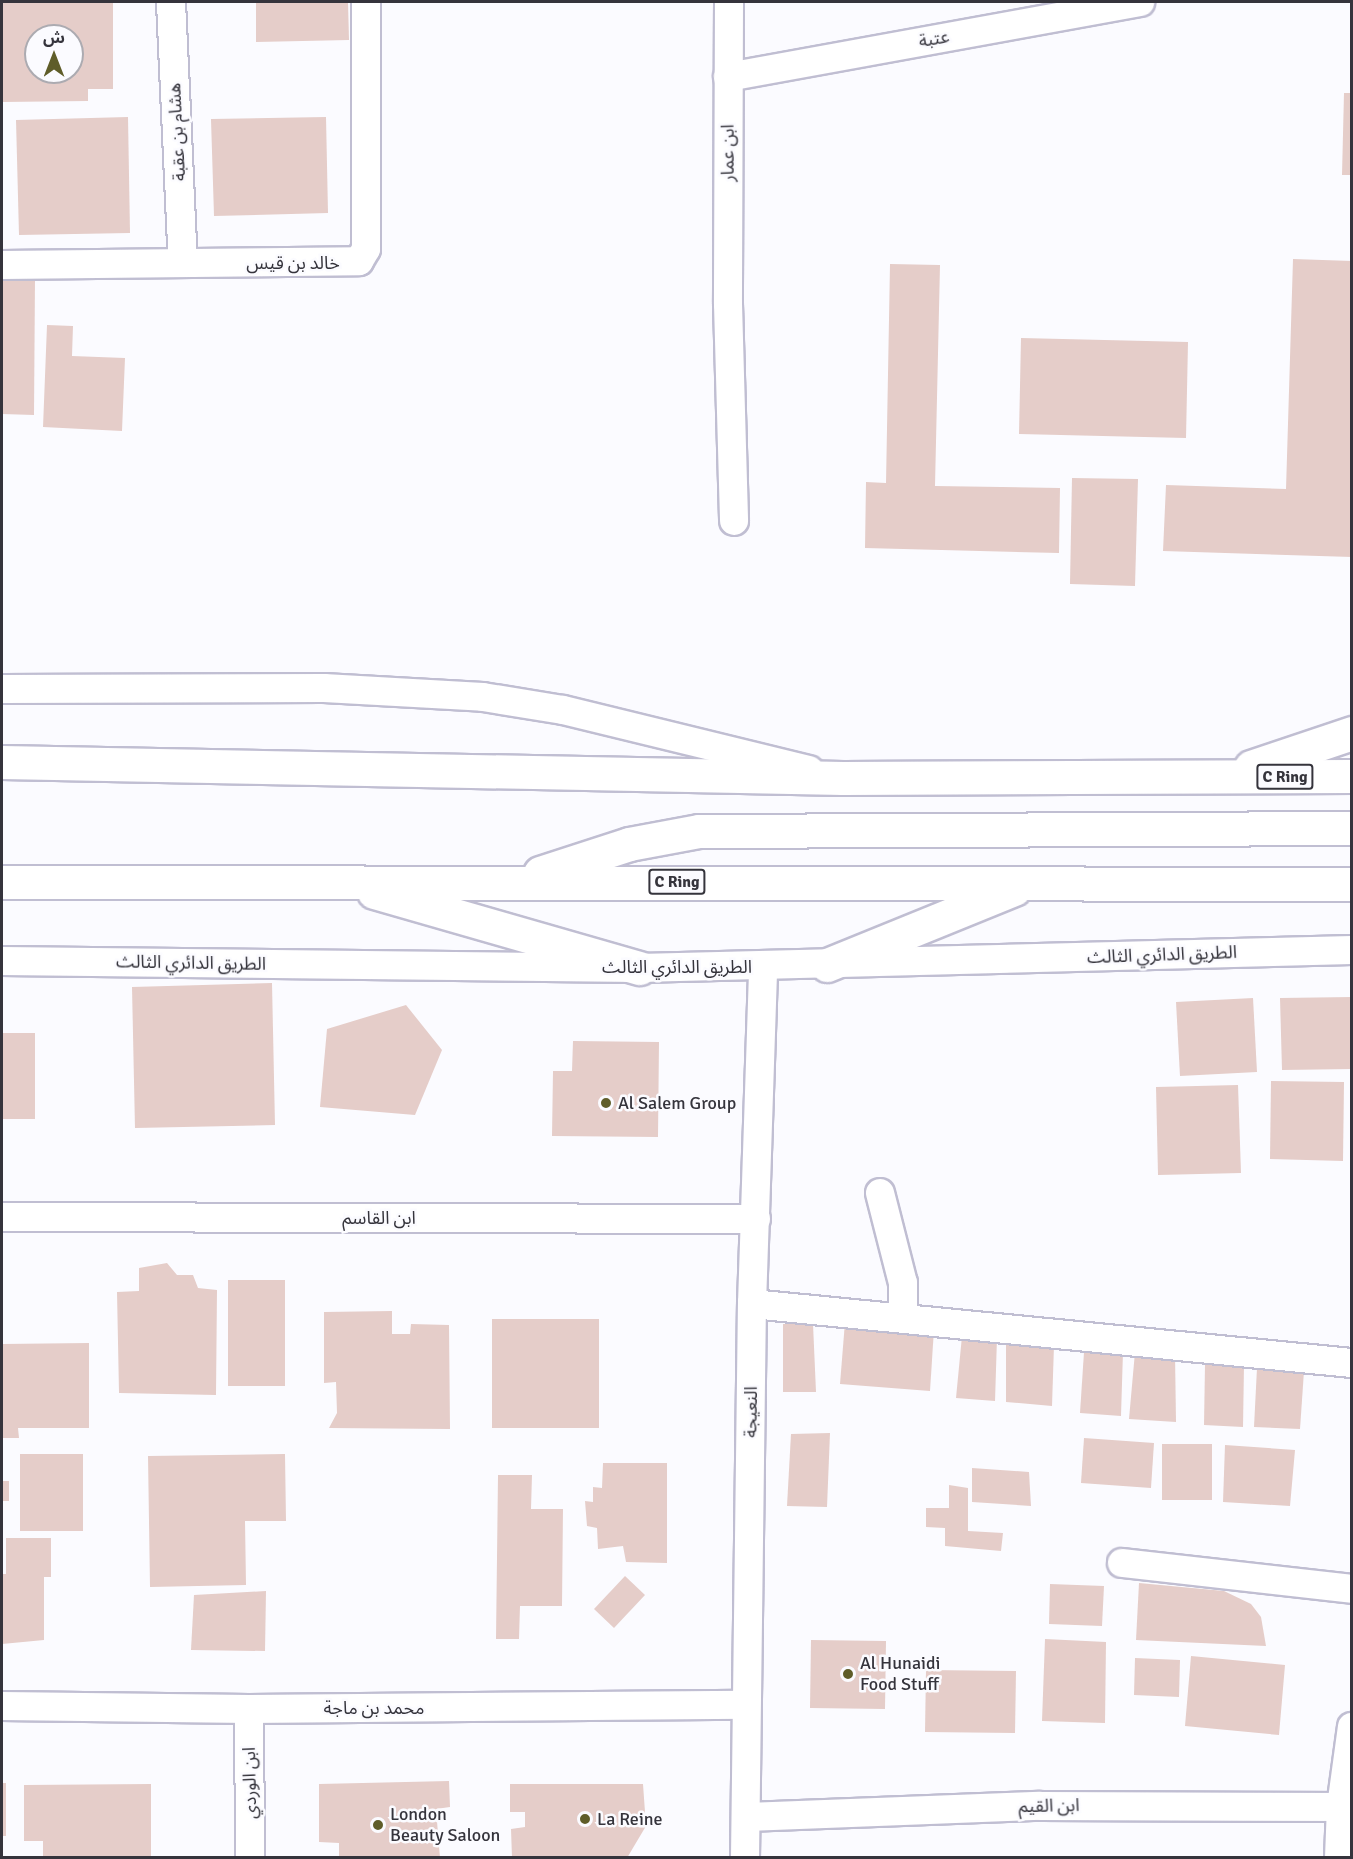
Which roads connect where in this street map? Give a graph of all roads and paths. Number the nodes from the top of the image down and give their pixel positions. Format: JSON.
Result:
{"nodes":[{"id":1,"x":171,"y":2,"type":"edge"},
{"id":2,"x":366,"y":2,"type":"edge"},
{"id":3,"x":729,"y":2,"type":"edge"},
{"id":4,"x":1140,"y":2,"type":"edge"},
{"id":5,"x":728,"y":77,"type":"junction"},
{"id":6,"x":183,"y":262,"type":"junction"},
{"id":7,"x":2,"y":265,"type":"edge"},
{"id":8,"x":734,"y":521,"type":"dead end"},
{"id":9,"x":2,"y":689,"type":"edge"},
{"id":10,"x":1352,"y":733,"type":"edge"},
{"id":11,"x":2,"y":762,"type":"edge"},
{"id":12,"x":1352,"y":777,"type":"edge"},
{"id":13,"x":843,"y":778,"type":"junction"},
{"id":14,"x":1218,"y":778,"type":"junction"},
{"id":15,"x":1352,"y":828,"type":"edge"},
{"id":16,"x":338,"y":881,"type":"junction"},
{"id":17,"x":2,"y":882,"type":"edge"},
{"id":18,"x":513,"y":882,"type":"junction"},
{"id":19,"x":1031,"y":882,"type":"junction"},
{"id":20,"x":1352,"y":884,"type":"edge"},
{"id":21,"x":1352,"y":950,"type":"edge"},
{"id":22,"x":2,"y":961,"type":"edge"},
{"id":23,"x":827,"y":965,"type":"junction"},
{"id":24,"x":763,"y":967,"type":"junction"},
{"id":25,"x":639,"y":968,"type":"junction"},
{"id":26,"x":880,"y":1193,"type":"dead end"},
{"id":27,"x":2,"y":1217,"type":"edge"},
{"id":28,"x":756,"y":1219,"type":"junction"},
{"id":29,"x":752,"y":1304,"type":"junction"},
{"id":30,"x":903,"y":1317,"type":"junction"},
{"id":31,"x":1352,"y":1363,"type":"edge"},
{"id":32,"x":1122,"y":1563,"type":"dead end"},
{"id":33,"x":1352,"y":1589,"type":"edge"},
{"id":34,"x":746,"y":1705,"type":"junction"},
{"id":35,"x":2,"y":1706,"type":"edge"},
{"id":36,"x":249,"y":1709,"type":"junction"},
{"id":37,"x":1352,"y":1727,"type":"edge"},
{"id":38,"x":1346,"y":1807,"type":"edge"},
{"id":39,"x":747,"y":1817,"type":"junction"},
{"id":40,"x":250,"y":1857,"type":"edge"},
{"id":41,"x":745,"y":1857,"type":"edge"},
{"id":42,"x":1340,"y":1857,"type":"edge"}],
"edges":[{"from":1,"to":6,"type":"street","name":"هشام بن عقبة"},
{"from":2,"to":6,"type":"street","name":"خالد بن قيس"},
{"from":3,"to":5,"type":"street","name":"ابن عمار"},
{"from":4,"to":5,"type":"street","name":"عتبة"},
{"from":5,"to":8,"type":"street","name":"ابن عمار"},
{"from":6,"to":7,"type":"street","name":"خالد بن قيس"},
{"from":9,"to":13,"type":"street"},
{"from":10,"to":14,"type":"highway"},
{"from":11,"to":13,"type":"highway","number":"C Ring"},
{"from":12,"to":14,"type":"highway","number":"C Ring"},
{"from":13,"to":14,"type":"highway","number":"C Ring"},
{"from":15,"to":18,"type":"highway"},
{"from":16,"to":17,"type":"highway","number":"C Ring"},
{"from":16,"to":18,"type":"highway","number":"C Ring"},
{"from":16,"to":25,"type":"highway"},
{"from":18,"to":19,"type":"highway","number":"C Ring"},
{"from":19,"to":20,"type":"highway","number":"C Ring"},
{"from":19,"to":23,"type":"highway"},
{"from":21,"to":23,"type":"street","name":"الطريق الدائري الثالث"},
{"from":22,"to":25,"type":"street","name":"الطريق الدائري الثالث"},
{"from":23,"to":24,"type":"street","name":"الطريق الدائري الثالث"},
{"from":24,"to":25,"type":"street","name":"الطريق الدائري الثالث"},
{"from":24,"to":28,"type":"street","name":"النعيجة"},
{"from":26,"to":30,"type":"street"},
{"from":27,"to":28,"type":"street","name":"ابن القاسم"},
{"from":28,"to":29,"type":"street","name":"النعيجة"},
{"from":29,"to":30,"type":"street"},
{"from":29,"to":34,"type":"street","name":"النعيجة"},
{"from":30,"to":31,"type":"street"},
{"from":32,"to":33,"type":"street"},
{"from":34,"to":36,"type":"street","name":"محمد بن ماجة"},
{"from":34,"to":39,"type":"street","name":"النعيجة"},
{"from":35,"to":36,"type":"street","name":"محمد بن ماجة"},
{"from":36,"to":40,"type":"street","name":"ابن الوردي"},
{"from":37,"to":38,"type":"street"},
{"from":38,"to":39,"type":"street","name":"ابن القيم"},
{"from":38,"to":42,"type":"street"},
{"from":39,"to":41,"type":"street","name":"النعيجة"}]}
